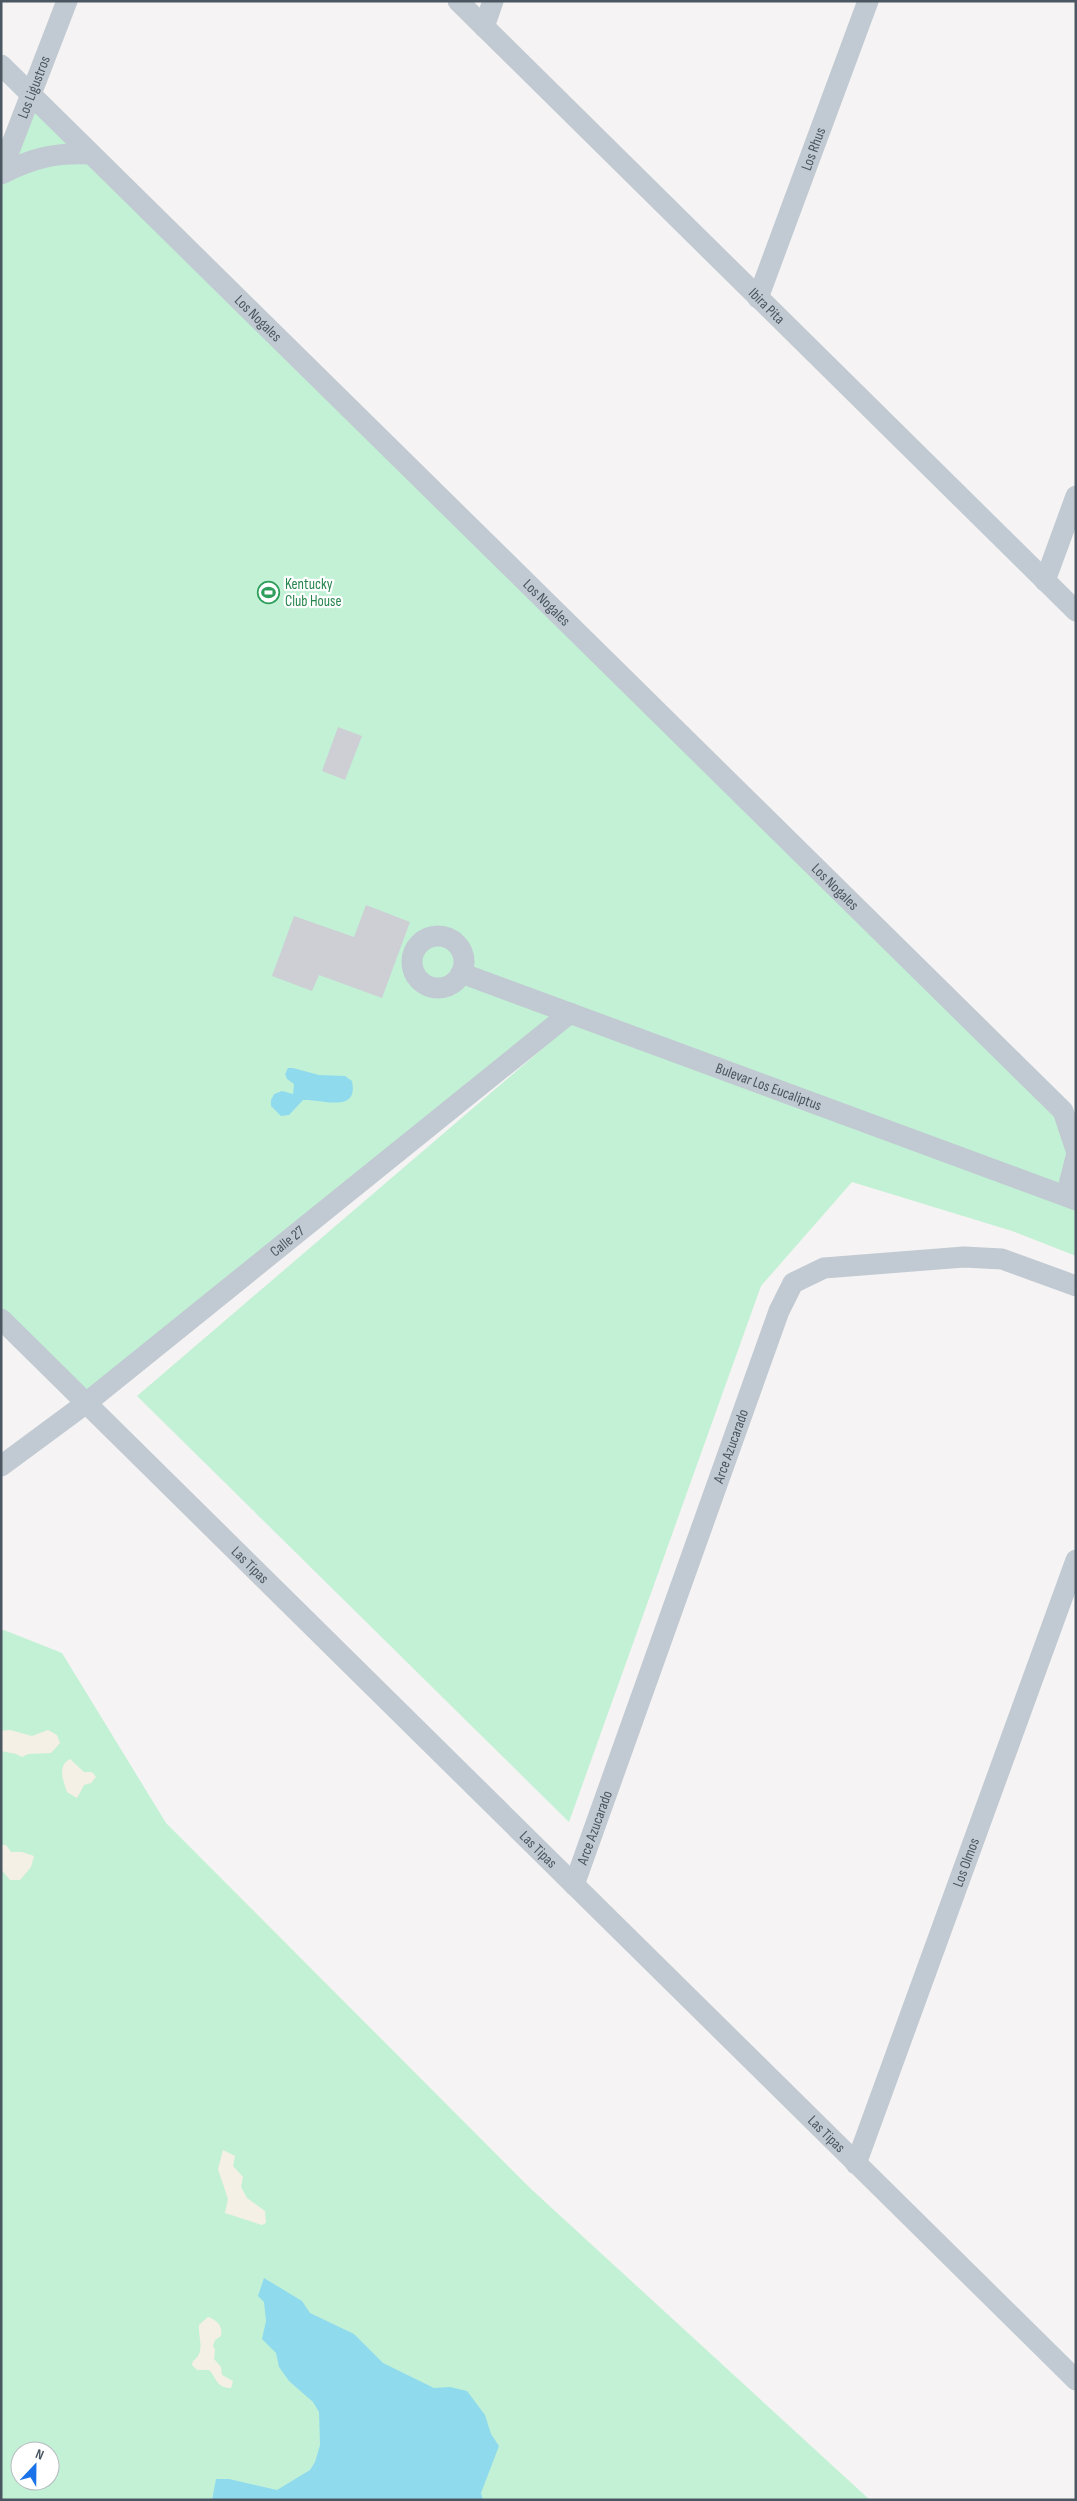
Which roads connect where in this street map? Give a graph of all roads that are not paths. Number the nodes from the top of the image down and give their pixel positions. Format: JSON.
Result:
{"nodes":[{"id":1,"x":67,"y":1,"type":"edge"},
{"id":2,"x":458,"y":1,"type":"edge"},
{"id":3,"x":493,"y":1,"type":"edge"},
{"id":4,"x":868,"y":1,"type":"edge"},
{"id":5,"x":484,"y":27,"type":"junction"},
{"id":6,"x":1,"y":65,"type":"edge"},
{"id":7,"x":30,"y":94,"type":"junction"},
{"id":8,"x":92,"y":154,"type":"junction"},
{"id":9,"x":1,"y":173,"type":"edge"},
{"id":10,"x":758,"y":298,"type":"junction"},
{"id":11,"x":1076,"y":496,"type":"edge"},
{"id":12,"x":1045,"y":581,"type":"junction"},
{"id":13,"x":1076,"y":612,"type":"edge"},
{"id":14,"x":461,"y":973,"type":"dead end"},
{"id":15,"x":570,"y":1014,"type":"junction"},
{"id":16,"x":1076,"y":1150,"type":"edge"},
{"id":17,"x":1076,"y":1158,"type":"edge"},
{"id":18,"x":1071,"y":1198,"type":"edge"},
{"id":19,"x":1076,"y":1286,"type":"edge"},
{"id":20,"x":1,"y":1319,"type":"edge"},
{"id":21,"x":85,"y":1404,"type":"junction"},
{"id":22,"x":1,"y":1466,"type":"edge"},
{"id":23,"x":1076,"y":1560,"type":"edge"},
{"id":24,"x":574,"y":1885,"type":"junction"},
{"id":25,"x":856,"y":2164,"type":"junction"},
{"id":26,"x":1076,"y":2380,"type":"edge"}],
"edges":[{"from":1,"to":7,"type":"street","name":"Los Ligustros"},
{"from":2,"to":5,"type":"street","name":"Ibira Pita"},
{"from":3,"to":5,"type":"street"},
{"from":4,"to":10,"type":"street","name":"Los Rhus"},
{"from":5,"to":10,"type":"street","name":"Ibira Pita"},
{"from":6,"to":7,"type":"street","name":"Los Nogales"},
{"from":7,"to":8,"type":"street","name":"Los Nogales"},
{"from":7,"to":9,"type":"street","name":"Los Ligustros"},
{"from":8,"to":9,"type":"street"},
{"from":8,"to":16,"type":"street","name":"Los Nogales"},
{"from":10,"to":12,"type":"street","name":"Ibira Pita"},
{"from":11,"to":12,"type":"street"},
{"from":12,"to":13,"type":"street","name":"Ibira Pita"},
{"from":14,"to":15,"type":"street","name":"Bulevar Los Eucaliptus"},
{"from":15,"to":18,"type":"street","name":"Bulevar Los Eucaliptus"},
{"from":15,"to":21,"type":"street","name":"Calle 27"},
{"from":17,"to":18,"type":"street"},
{"from":19,"to":24,"type":"street","name":"Arce Azucarado"},
{"from":20,"to":21,"type":"street","name":"Las Tipas"},
{"from":21,"to":22,"type":"street","name":"Calle 27"},
{"from":21,"to":24,"type":"street","name":"Las Tipas"},
{"from":23,"to":25,"type":"street","name":"Los Olmos"},
{"from":24,"to":25,"type":"street","name":"Las Tipas"},
{"from":25,"to":26,"type":"street","name":"Las Tipas"}]}
